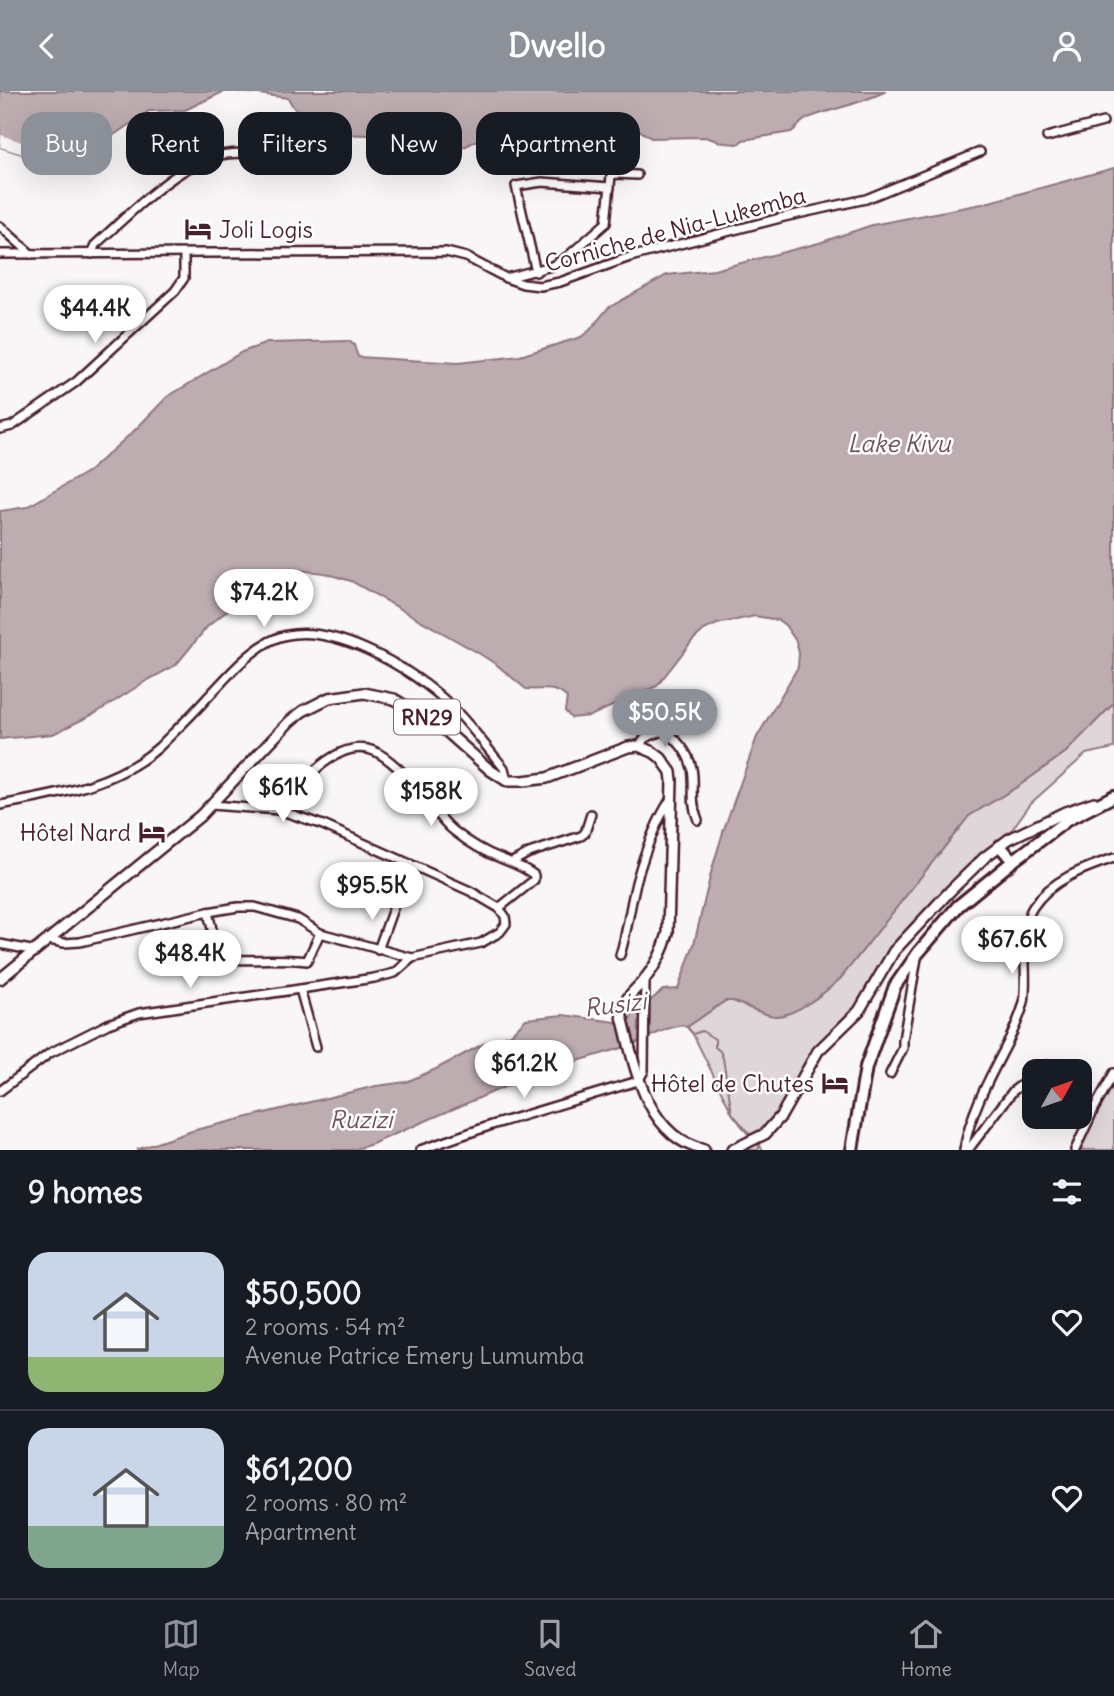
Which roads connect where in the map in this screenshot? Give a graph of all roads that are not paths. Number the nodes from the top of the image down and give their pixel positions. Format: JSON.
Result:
{"nodes":[{"id":1,"x":1103,"y":122,"type":"dead end"},
{"id":2,"x":1047,"y":137,"type":"dead end"},
{"id":3,"x":980,"y":152,"type":"dead end"},
{"id":4,"x":238,"y":154,"type":"edge"},
{"id":5,"x":614,"y":175,"type":"edge"},
{"id":6,"x":610,"y":187,"type":"junction"},
{"id":7,"x":0,"y":226,"type":"edge"},
{"id":8,"x":0,"y":254,"type":"edge"},
{"id":9,"x":32,"y":254,"type":"junction"},
{"id":10,"x":92,"y":254,"type":"junction"},
{"id":11,"x":184,"y":254,"type":"junction"},
{"id":12,"x":536,"y":272,"type":"junction"},
{"id":13,"x":506,"y":278,"type":"junction"},
{"id":14,"x":0,"y":429,"type":"edge"},
{"id":15,"x":639,"y":747,"type":"junction"},
{"id":16,"x":507,"y":781,"type":"junction"},
{"id":17,"x":672,"y":796,"type":"junction"},
{"id":18,"x":1112,"y":797,"type":"edge"},
{"id":19,"x":0,"y":805,"type":"edge"},
{"id":20,"x":211,"y":805,"type":"junction"},
{"id":21,"x":279,"y":810,"type":"junction"},
{"id":22,"x":591,"y":814,"type":"dead end"},
{"id":23,"x":698,"y":820,"type":"dead end"},
{"id":24,"x":1000,"y":846,"type":"junction"},
{"id":25,"x":1114,"y":858,"type":"edge"},
{"id":26,"x":1013,"y":861,"type":"junction"},
{"id":27,"x":512,"y":862,"type":"junction"},
{"id":28,"x":374,"y":888,"type":"dead end"},
{"id":29,"x":499,"y":908,"type":"junction"},
{"id":30,"x":208,"y":912,"type":"junction"},
{"id":31,"x":320,"y":933,"type":"junction"},
{"id":32,"x":49,"y":940,"type":"junction"},
{"id":33,"x":0,"y":944,"type":"edge"},
{"id":34,"x":378,"y":950,"type":"junction"},
{"id":35,"x":36,"y":951,"type":"junction"},
{"id":36,"x":918,"y":953,"type":"junction"},
{"id":37,"x":620,"y":955,"type":"dead end"},
{"id":38,"x":412,"y":958,"type":"junction"},
{"id":39,"x":0,"y":979,"type":"edge"},
{"id":40,"x":645,"y":979,"type":"junction"},
{"id":41,"x":300,"y":989,"type":"junction"},
{"id":42,"x":316,"y":1047,"type":"dead end"},
{"id":43,"x":1114,"y":1073,"type":"edge"},
{"id":44,"x":890,"y":1074,"type":"dead end"},
{"id":45,"x":638,"y":1081,"type":"junction"},
{"id":46,"x":1022,"y":1084,"type":"edge"},
{"id":47,"x":0,"y":1091,"type":"edge"},
{"id":48,"x":420,"y":1150,"type":"edge"},
{"id":49,"x":704,"y":1150,"type":"edge"},
{"id":50,"x":732,"y":1150,"type":"edge"},
{"id":51,"x":852,"y":1150,"type":"edge"},
{"id":52,"x":966,"y":1150,"type":"edge"},
{"id":53,"x":1075,"y":1150,"type":"edge"}],
"edges":[{"from":1,"to":2,"type":"street"},
{"from":3,"to":13,"type":"street","name":"Corniche de Nia-Lukemba"},
{"from":4,"to":10,"type":"street"},
{"from":5,"to":6,"type":"street"},
{"from":6,"to":12,"type":"street"},
{"from":6,"to":12,"type":"street"},
{"from":7,"to":9,"type":"street"},
{"from":8,"to":9,"type":"street","name":"Corniche de Nia-Lukemba"},
{"from":9,"to":10,"type":"street","name":"Corniche de Nia-Lukemba"},
{"from":10,"to":11,"type":"street","name":"Corniche de Nia-Lukemba"},
{"from":11,"to":13,"type":"street","name":"Corniche de Nia-Lukemba"},
{"from":11,"to":14,"type":"street"},
{"from":12,"to":13,"type":"street"},
{"from":15,"to":16,"type":"main road"},
{"from":15,"to":17,"type":"main road"},
{"from":15,"to":23,"type":"street"},
{"from":16,"to":19,"type":"street"},
{"from":16,"to":20,"type":"main road","number":"RN29"},
{"from":17,"to":37,"type":"street"},
{"from":17,"to":40,"type":"main road"},
{"from":18,"to":24,"type":"main road"},
{"from":18,"to":26,"type":"highway"},
{"from":20,"to":21,"type":"street"},
{"from":20,"to":32,"type":"main road","number":"RN29"},
{"from":21,"to":27,"type":"street"},
{"from":21,"to":29,"type":"street"},
{"from":22,"to":27,"type":"street"},
{"from":24,"to":26,"type":"highway"},
{"from":24,"to":50,"type":"main road"},
{"from":25,"to":52,"type":"street"},
{"from":26,"to":36,"type":"highway"},
{"from":27,"to":29,"type":"street"},
{"from":28,"to":34,"type":"street"},
{"from":29,"to":38,"type":"street"},
{"from":30,"to":31,"type":"street"},
{"from":30,"to":31,"type":"street"},
{"from":30,"to":32,"type":"street"},
{"from":31,"to":34,"type":"street"},
{"from":32,"to":35,"type":"main road","number":"RN29"},
{"from":33,"to":35,"type":"street"},
{"from":34,"to":38,"type":"street"},
{"from":35,"to":39,"type":"main road","number":"RN29"},
{"from":36,"to":44,"type":"street"},
{"from":36,"to":51,"type":"highway"},
{"from":38,"to":41,"type":"street"},
{"from":40,"to":45,"type":"street"},
{"from":40,"to":45,"type":"main road"},
{"from":41,"to":42,"type":"street"},
{"from":41,"to":47,"type":"street"},
{"from":43,"to":53,"type":"street"},
{"from":45,"to":48,"type":"street"},
{"from":45,"to":49,"type":"main road"},
{"from":46,"to":52,"type":"street"}]}
